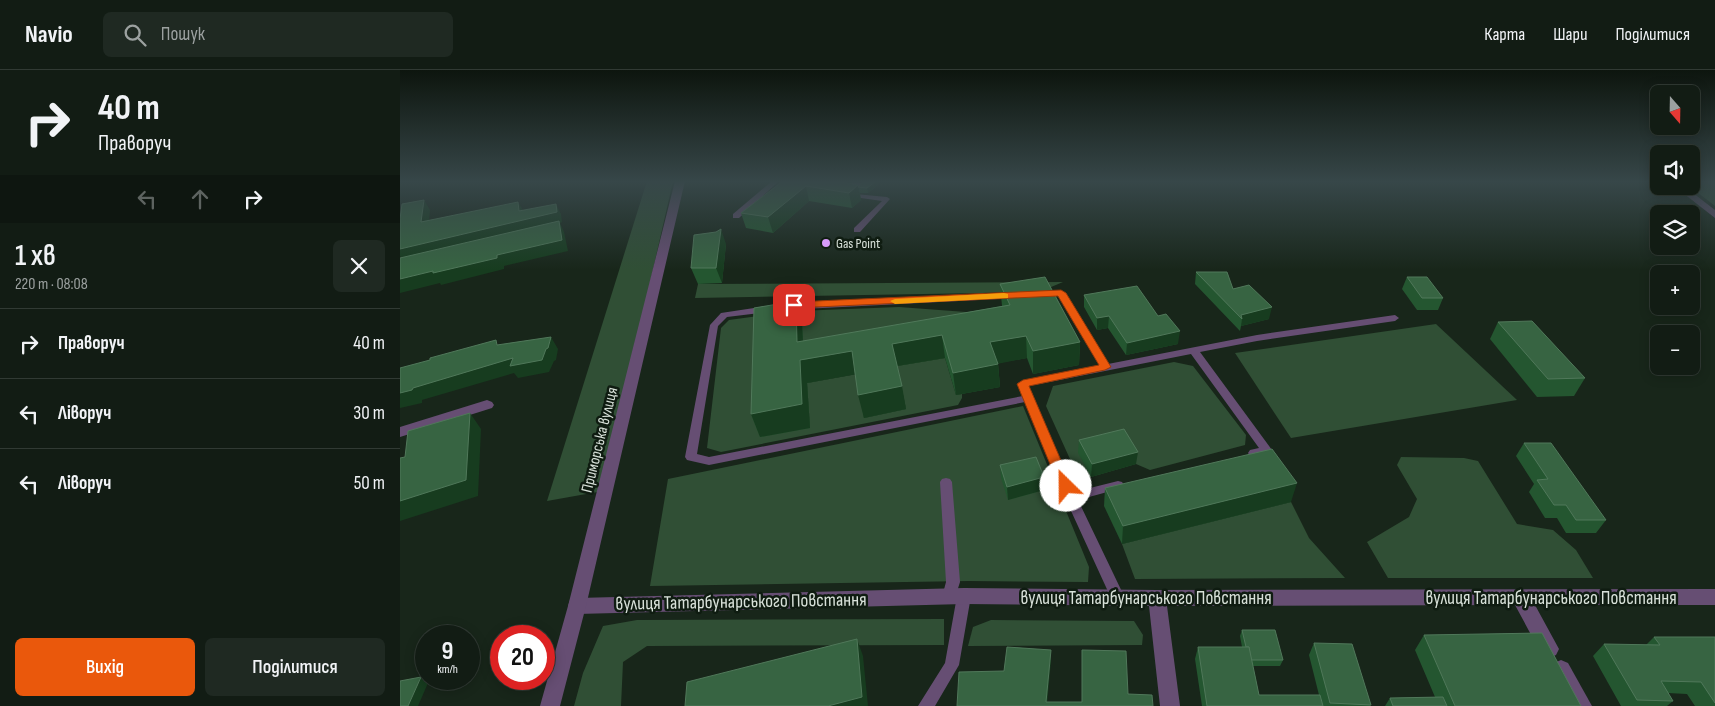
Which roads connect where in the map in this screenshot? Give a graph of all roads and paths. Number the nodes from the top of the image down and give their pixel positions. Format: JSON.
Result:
{"nodes":[{"id":1,"x":673,"y":211,"type":"edge"},
{"id":2,"x":742,"y":211,"type":"edge"},
{"id":3,"x":876,"y":211,"type":"edge"},
{"id":4,"x":736,"y":216,"type":"dead end"},
{"id":5,"x":857,"y":230,"type":"dead end"},
{"id":6,"x":1395,"y":318,"type":"dead end"},
{"id":7,"x":1193,"y":350,"type":"junction"},
{"id":8,"x":1105,"y":367,"type":"junction"},
{"id":9,"x":1030,"y":398,"type":"junction"},
{"id":10,"x":487,"y":406,"type":"dead end"},
{"id":11,"x":400,"y":432,"type":"edge"},
{"id":12,"x":1239,"y":457,"type":"edge"},
{"id":13,"x":946,"y":482,"type":"dead end"},
{"id":14,"x":1127,"y":483,"type":"edge"},
{"id":15,"x":1071,"y":497,"type":"junction"},
{"id":16,"x":957,"y":597,"type":"junction"},
{"id":17,"x":1715,"y":597,"type":"edge"},
{"id":18,"x":1118,"y":598,"type":"junction"},
{"id":19,"x":1157,"y":598,"type":"junction"},
{"id":20,"x":1521,"y":598,"type":"junction"},
{"id":21,"x":578,"y":606,"type":"junction"},
{"id":22,"x":550,"y":706,"type":"edge"},
{"id":23,"x":926,"y":706,"type":"edge"},
{"id":24,"x":1170,"y":706,"type":"edge"},
{"id":25,"x":1582,"y":706,"type":"edge"}],
"edges":[{"from":1,"to":21,"type":"street","name":"Приморська вулиця"},
{"from":2,"to":4,"type":"lane"},
{"from":3,"to":5,"type":"lane"},
{"from":6,"to":7,"type":"lane"},
{"from":7,"to":8,"type":"lane"},
{"from":7,"to":12,"type":"lane"},
{"from":8,"to":9,"type":"lane"},
{"from":8,"to":9,"type":"lane"},
{"from":9,"to":15,"type":"lane"},
{"from":10,"to":11,"type":"street"},
{"from":13,"to":16,"type":"lane"},
{"from":14,"to":15,"type":"lane"},
{"from":15,"to":18,"type":"lane"},
{"from":16,"to":18,"type":"street","name":"вулиця Татарбунарського Повстання"},
{"from":16,"to":21,"type":"street","name":"вулиця Татарбунарського Повстання"},
{"from":16,"to":23,"type":"lane"},
{"from":17,"to":20,"type":"street","name":"вулиця Татарбунарського Повстання"},
{"from":18,"to":19,"type":"street","name":"вулиця Татарбунарського Повстання"},
{"from":19,"to":20,"type":"street","name":"вулиця Татарбунарського Повстання"},
{"from":19,"to":24,"type":"street"},
{"from":20,"to":25,"type":"street"},
{"from":21,"to":22,"type":"street","name":"Приморська вулиця"}]}
